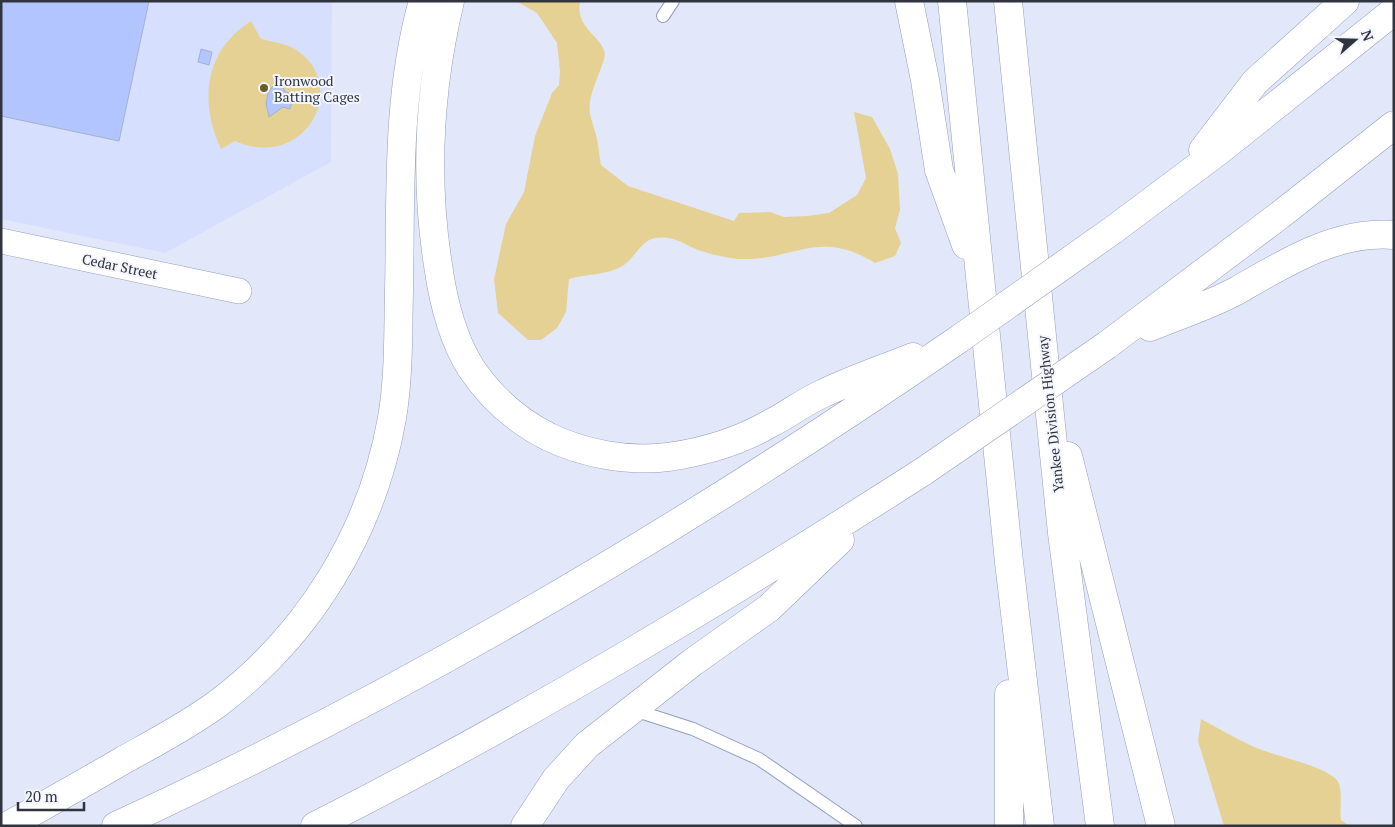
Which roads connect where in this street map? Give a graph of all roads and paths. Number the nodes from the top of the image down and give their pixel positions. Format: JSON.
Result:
{"nodes":[{"id":1,"x":422,"y":1,"type":"edge"},
{"id":2,"x":450,"y":1,"type":"edge"},
{"id":3,"x":673,"y":1,"type":"edge"},
{"id":4,"x":909,"y":1,"type":"edge"},
{"id":5,"x":952,"y":1,"type":"edge"},
{"id":6,"x":1008,"y":1,"type":"edge"},
{"id":7,"x":1022,"y":1,"type":"edge"},
{"id":8,"x":1345,"y":1,"type":"edge"},
{"id":9,"x":1394,"y":11,"type":"edge"},
{"id":10,"x":663,"y":16,"type":"dead end"},
{"id":11,"x":1017,"y":84,"type":"junction"},
{"id":12,"x":1394,"y":125,"type":"edge"},
{"id":13,"x":1180,"y":180,"type":"junction"},
{"id":14,"x":1394,"y":235,"type":"edge"},
{"id":15,"x":1,"y":241,"type":"edge"},
{"id":16,"x":980,"y":286,"type":"junction"},
{"id":17,"x":239,"y":291,"type":"dead end"},
{"id":18,"x":1107,"y":345,"type":"junction"},
{"id":19,"x":913,"y":364,"type":"junction"},
{"id":20,"x":1046,"y":368,"type":"junction"},
{"id":21,"x":884,"y":496,"type":"junction"},
{"id":22,"x":1008,"y":562,"type":"junction"},
{"id":23,"x":632,"y":709,"type":"junction"},
{"id":24,"x":7,"y":826,"type":"edge"},
{"id":25,"x":116,"y":826,"type":"edge"},
{"id":26,"x":315,"y":826,"type":"edge"},
{"id":27,"x":524,"y":826,"type":"edge"},
{"id":28,"x":856,"y":826,"type":"edge"},
{"id":29,"x":1009,"y":826,"type":"edge"},
{"id":30,"x":1040,"y":826,"type":"edge"},
{"id":31,"x":1100,"y":826,"type":"edge"},
{"id":32,"x":1161,"y":826,"type":"edge"}],
"edges":[{"from":1,"to":24,"type":"highway"},
{"from":2,"to":19,"type":"highway"},
{"from":3,"to":10,"type":"lane"},
{"from":4,"to":16,"type":"highway"},
{"from":5,"to":16,"type":"highway"},
{"from":6,"to":11,"type":"highway","name":"Yankee Division Highway"},
{"from":7,"to":11,"type":"highway"},
{"from":8,"to":13,"type":"highway"},
{"from":9,"to":13,"type":"highway"},
{"from":11,"to":20,"type":"highway","name":"Yankee Division Highway"},
{"from":12,"to":18,"type":"highway"},
{"from":13,"to":19,"type":"highway","bridge":true},
{"from":14,"to":18,"type":"highway"},
{"from":15,"to":17,"type":"street","name":"Cedar Street"},
{"from":16,"to":22,"type":"highway"},
{"from":18,"to":21,"type":"highway","bridge":true},
{"from":19,"to":25,"type":"highway"},
{"from":20,"to":31,"type":"highway","name":"Yankee Division Highway"},
{"from":20,"to":32,"type":"highway"},
{"from":21,"to":23,"type":"highway"},
{"from":21,"to":26,"type":"highway"},
{"from":22,"to":29,"type":"highway"},
{"from":22,"to":30,"type":"highway"},
{"from":23,"to":27,"type":"highway"},
{"from":23,"to":28,"type":"lane"}]}
